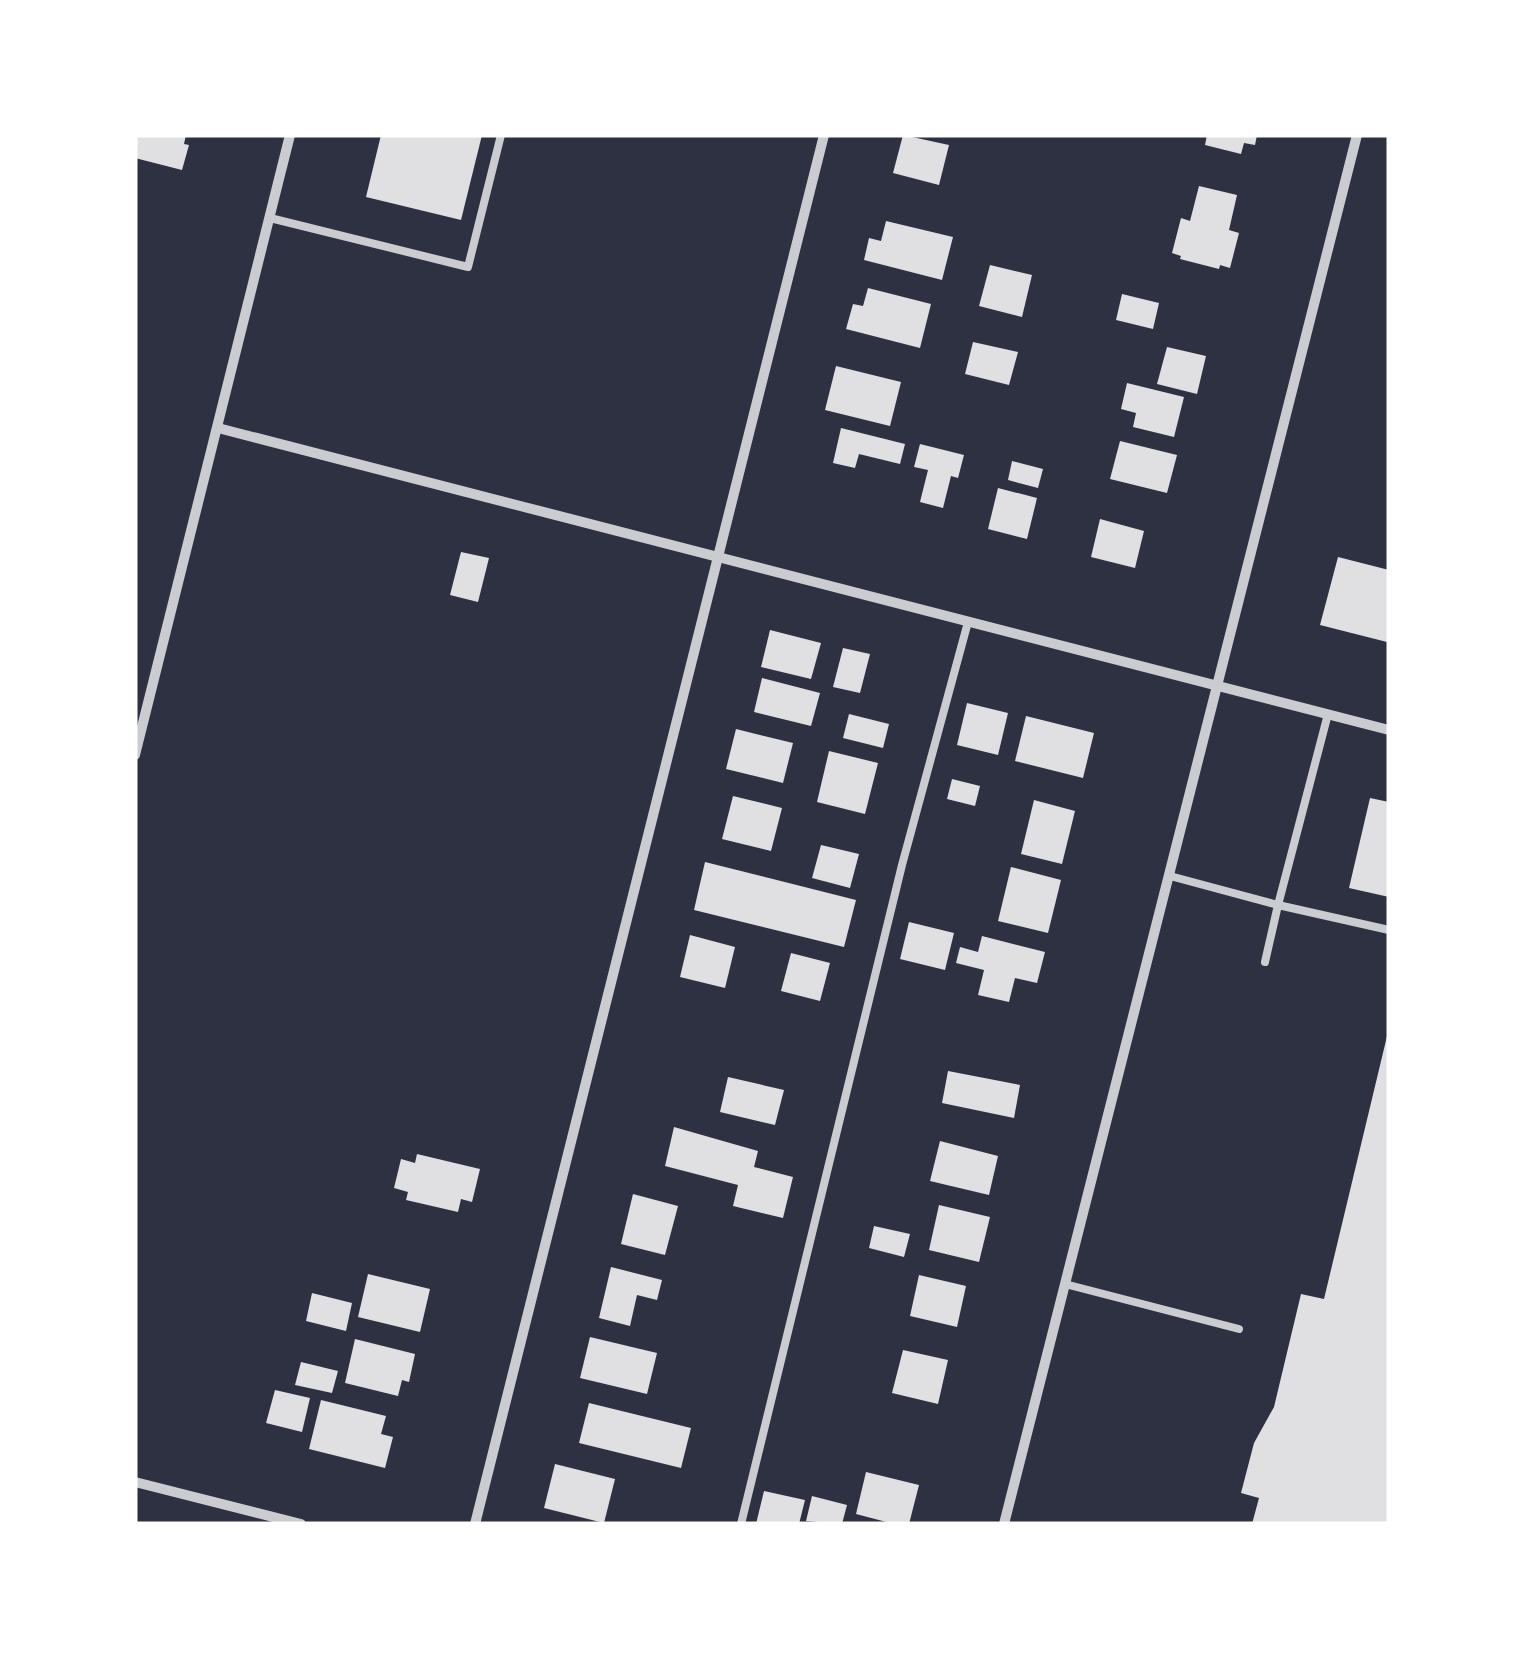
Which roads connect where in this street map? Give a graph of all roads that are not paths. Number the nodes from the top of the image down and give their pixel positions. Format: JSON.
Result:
{"nodes":[{"id":1,"x":290,"y":135,"type":"edge"},
{"id":2,"x":500,"y":135,"type":"edge"},
{"id":3,"x":824,"y":135,"type":"edge"},
{"id":4,"x":1357,"y":135,"type":"edge"},
{"id":5,"x":270,"y":218,"type":"junction"},
{"id":6,"x":218,"y":428,"type":"junction"},
{"id":7,"x":716,"y":556,"type":"junction"},
{"id":8,"x":968,"y":622,"type":"junction"},
{"id":9,"x":1218,"y":686,"type":"junction"},
{"id":10,"x":1328,"y":714,"type":"junction"},
{"id":11,"x":1389,"y":730,"type":"edge"},
{"id":12,"x":135,"y":754,"type":"edge"},
{"id":13,"x":1170,"y":876,"type":"junction"},
{"id":14,"x":1278,"y":905,"type":"junction"},
{"id":15,"x":1389,"y":930,"type":"edge"},
{"id":16,"x":1265,"y":962,"type":"dead end"},
{"id":17,"x":1065,"y":1284,"type":"junction"},
{"id":18,"x":1239,"y":1329,"type":"dead end"},
{"id":19,"x":135,"y":1482,"type":"edge"},
{"id":20,"x":301,"y":1524,"type":"edge"},
{"id":21,"x":475,"y":1524,"type":"edge"},
{"id":22,"x":741,"y":1524,"type":"edge"},
{"id":23,"x":1004,"y":1524,"type":"edge"}],
"edges":[{"from":1,"to":5,"type":"street"},
{"from":2,"to":5,"type":"lane"},
{"from":3,"to":7,"type":"street"},
{"from":4,"to":9,"type":"street"},
{"from":5,"to":6,"type":"street"},
{"from":6,"to":7,"type":"street"},
{"from":6,"to":12,"type":"street"},
{"from":7,"to":8,"type":"street"},
{"from":7,"to":21,"type":"street"},
{"from":8,"to":9,"type":"street"},
{"from":8,"to":22,"type":"lane"},
{"from":9,"to":10,"type":"street"},
{"from":9,"to":13,"type":"street"},
{"from":10,"to":11,"type":"street"},
{"from":10,"to":14,"type":"lane"},
{"from":13,"to":14,"type":"lane"},
{"from":13,"to":17,"type":"street"},
{"from":14,"to":15,"type":"lane"},
{"from":14,"to":16,"type":"lane"},
{"from":17,"to":18,"type":"lane"},
{"from":17,"to":23,"type":"street"},
{"from":19,"to":20,"type":"street"}]}
